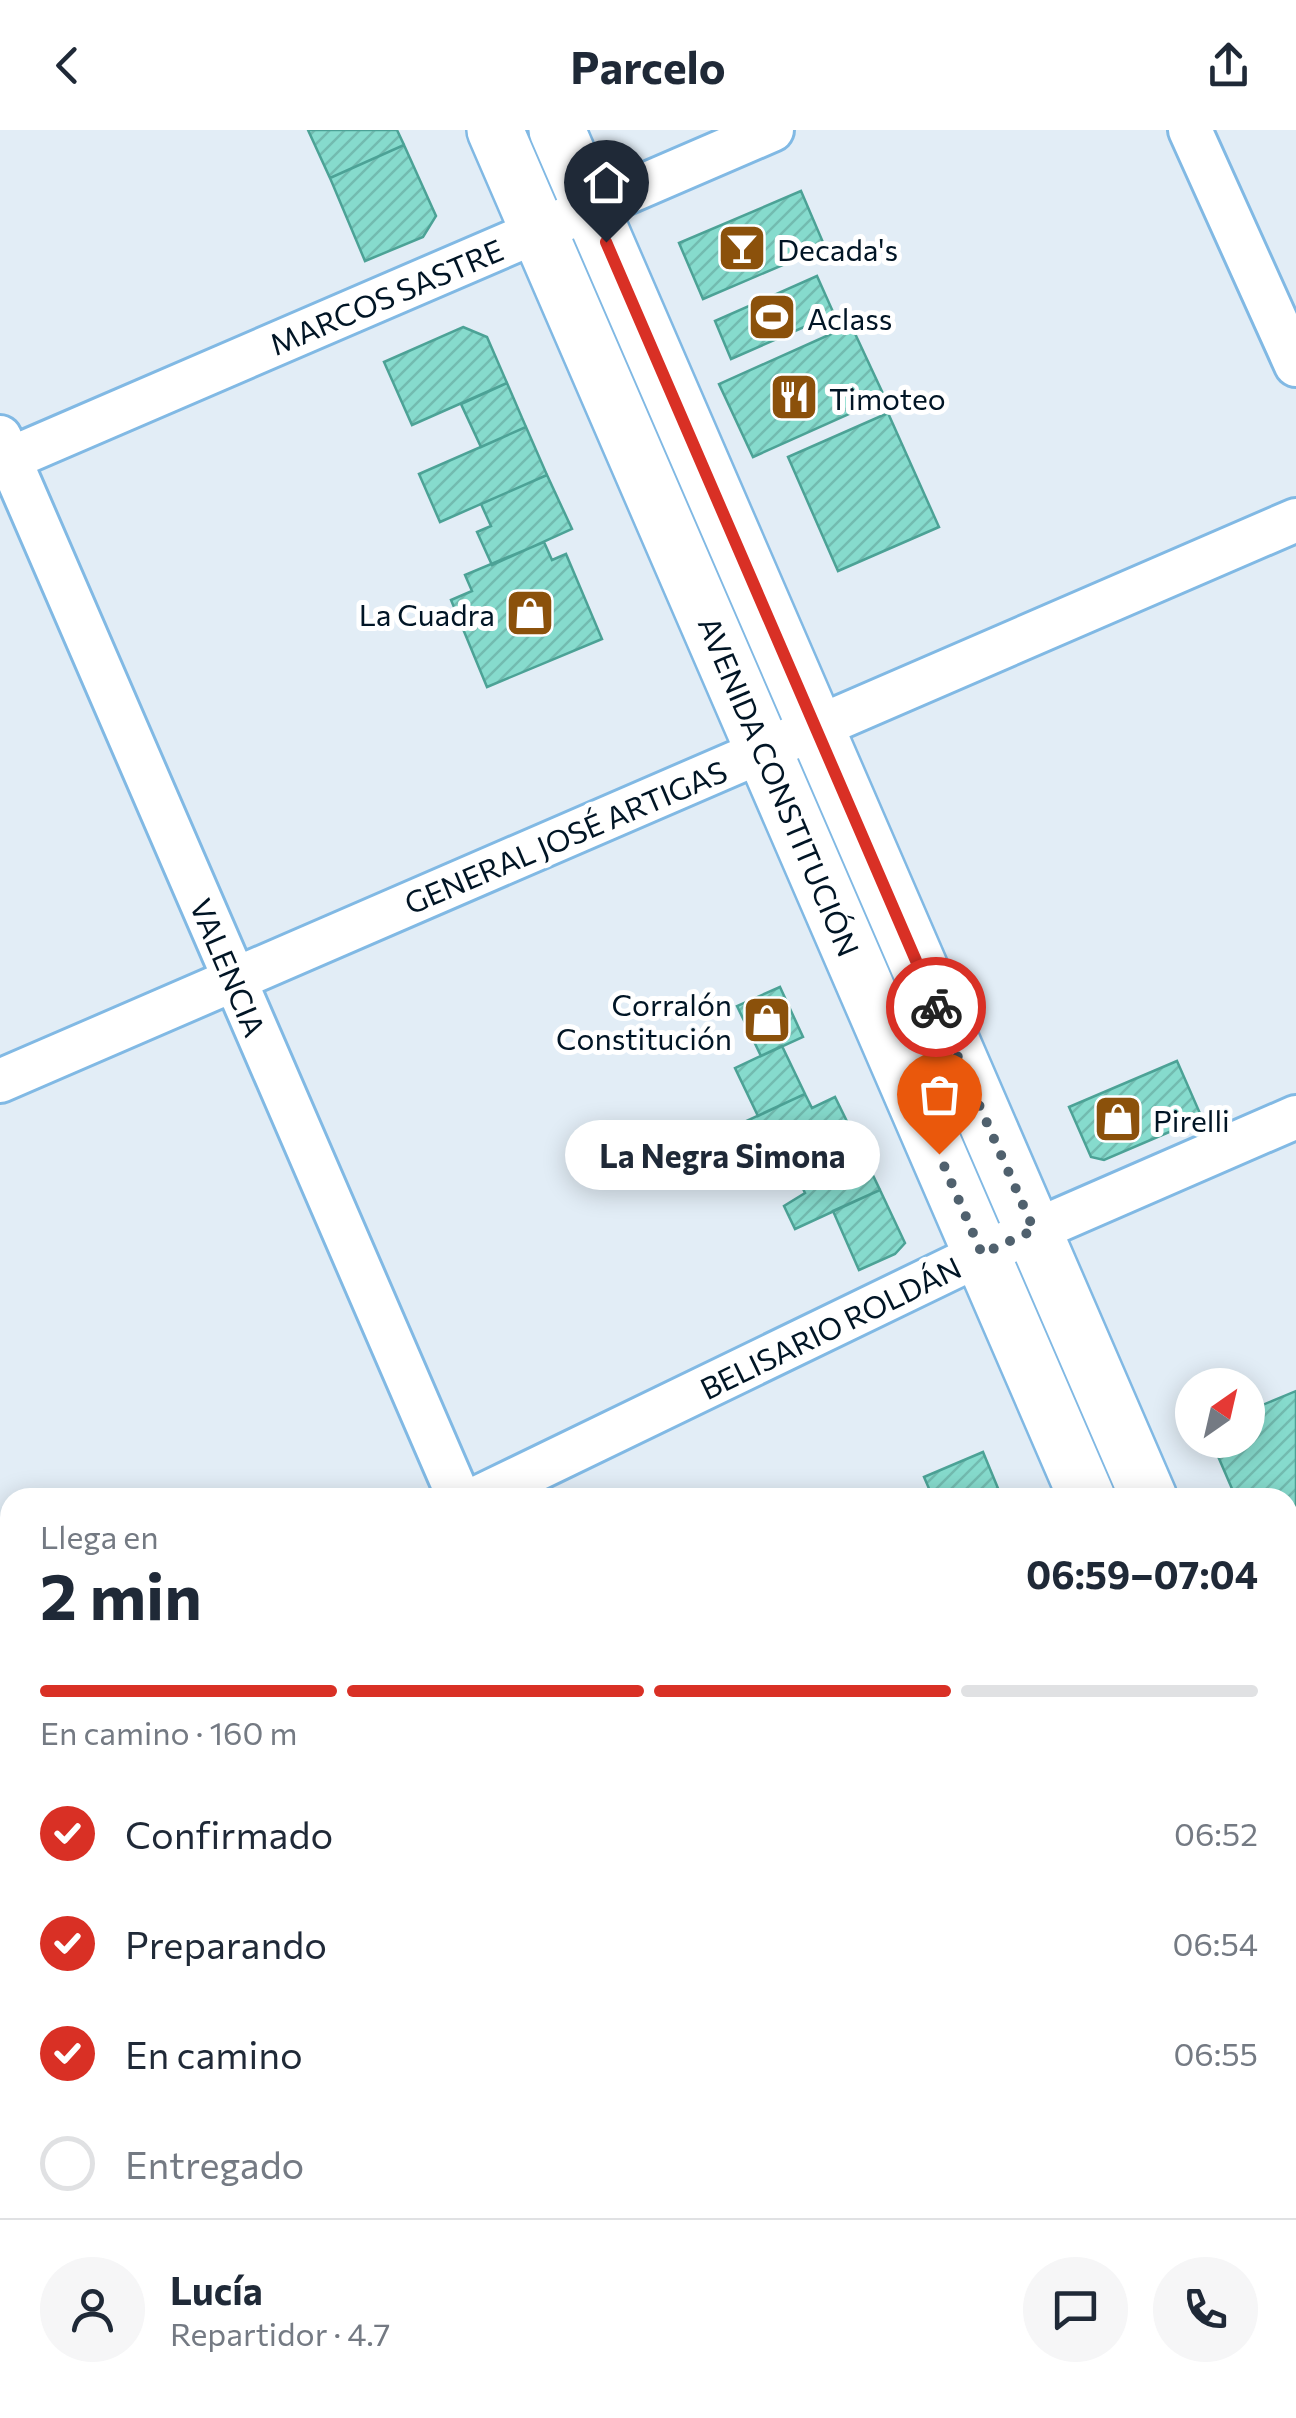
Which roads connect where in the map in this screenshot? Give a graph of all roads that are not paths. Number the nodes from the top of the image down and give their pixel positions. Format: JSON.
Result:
{"nodes":[{"id":1,"x":495,"y":130,"type":"edge"},
{"id":2,"x":557,"y":130,"type":"edge"},
{"id":3,"x":772,"y":130,"type":"edge"},
{"id":4,"x":1190,"y":130,"type":"edge"},
{"id":5,"x":590,"y":208,"type":"junction"},
{"id":6,"x":539,"y":230,"type":"junction"},
{"id":7,"x":1296,"y":365,"type":"edge"},
{"id":8,"x":3,"y":453,"type":"edge"},
{"id":9,"x":1296,"y":520,"type":"edge"},
{"id":10,"x":816,"y":728,"type":"junction"},
{"id":11,"x":764,"y":750,"type":"junction"},
{"id":12,"x":234,"y":979,"type":"junction"},
{"id":13,"x":0,"y":1081,"type":"edge"},
{"id":14,"x":1296,"y":1117,"type":"edge"},
{"id":15,"x":1034,"y":1230,"type":"junction"},
{"id":16,"x":982,"y":1254,"type":"junction"},
{"id":17,"x":455,"y":1488,"type":"edge"},
{"id":18,"x":498,"y":1488,"type":"edge"},
{"id":19,"x":1083,"y":1488,"type":"edge"},
{"id":20,"x":1146,"y":1488,"type":"edge"}],
"edges":[{"from":1,"to":6,"type":"main road","name":"AVENIDA CONSTITUCIÓN"},
{"from":2,"to":5,"type":"main road","name":"AVENIDA CONSTITUCIÓN"},
{"from":3,"to":5,"type":"street","name":"MARCOS SASTRE"},
{"from":4,"to":7,"type":"street"},
{"from":5,"to":6,"type":"street","name":"MARCOS SASTRE"},
{"from":5,"to":10,"type":"main road","name":"AVENIDA CONSTITUCIÓN"},
{"from":6,"to":8,"type":"street","name":"MARCOS SASTRE"},
{"from":6,"to":11,"type":"main road","name":"AVENIDA CONSTITUCIÓN"},
{"from":8,"to":12,"type":"street","name":"VALENCIA"},
{"from":9,"to":10,"type":"street","name":"GENERAL JOSÉ ARTIGAS"},
{"from":10,"to":11,"type":"street","name":"GENERAL JOSÉ ARTIGAS"},
{"from":10,"to":15,"type":"main road","name":"AVENIDA CONSTITUCIÓN"},
{"from":11,"to":12,"type":"street","name":"GENERAL JOSÉ ARTIGAS"},
{"from":11,"to":16,"type":"main road","name":"AVENIDA CONSTITUCIÓN"},
{"from":12,"to":13,"type":"street","name":"GENERAL JOSÉ ARTIGAS"},
{"from":12,"to":17,"type":"street","name":"VALENCIA"},
{"from":14,"to":15,"type":"street","name":"BELISARIO ROLDÁN"},
{"from":15,"to":16,"type":"street","name":"BELISARIO ROLDÁN"},
{"from":15,"to":20,"type":"main road","name":"AVENIDA CONSTITUCIÓN"},
{"from":16,"to":18,"type":"street","name":"BELISARIO ROLDÁN"},
{"from":16,"to":19,"type":"main road","name":"AVENIDA CONSTITUCIÓN"}]}
